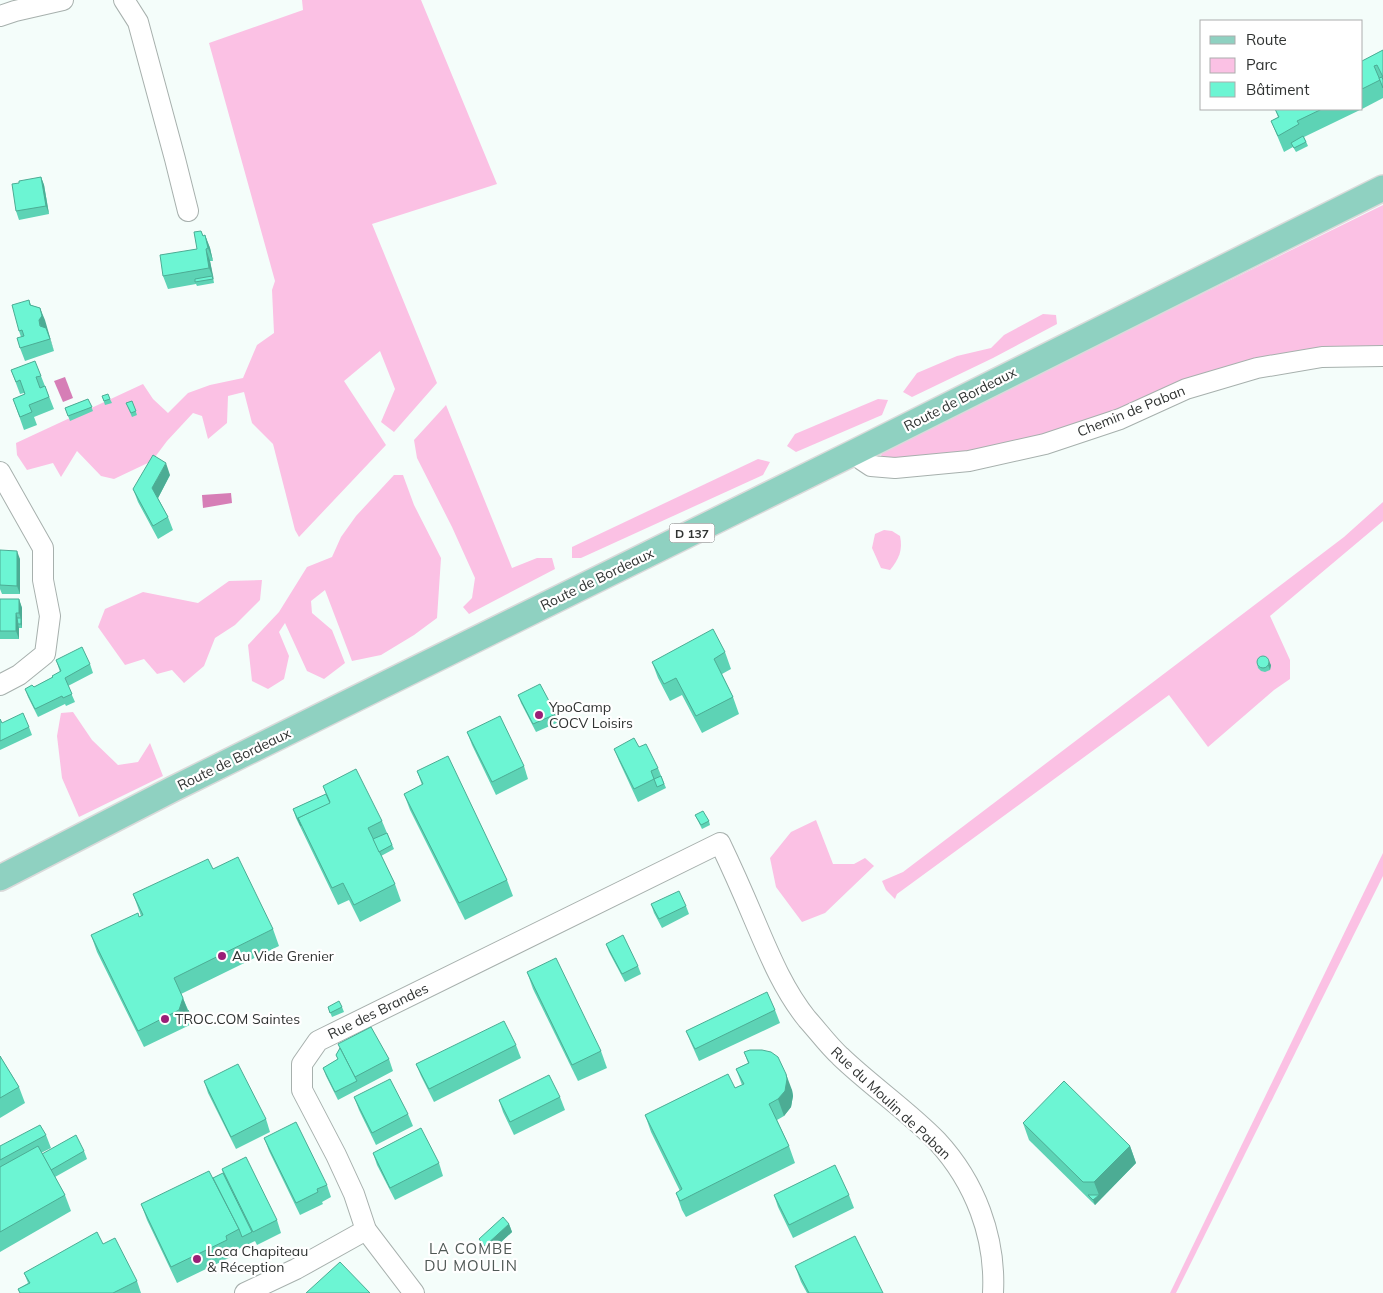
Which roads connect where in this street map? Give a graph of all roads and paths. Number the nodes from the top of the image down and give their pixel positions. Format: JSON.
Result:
{"nodes":[{"id":1,"x":63,"y":0,"type":"edge"},
{"id":2,"x":124,"y":0,"type":"edge"},
{"id":3,"x":0,"y":16,"type":"edge"},
{"id":4,"x":1383,"y":188,"type":"edge"},
{"id":5,"x":188,"y":211,"type":"dead end"},
{"id":6,"x":1383,"y":356,"type":"edge"},
{"id":7,"x":855,"y":452,"type":"junction"},
{"id":8,"x":0,"y":472,"type":"edge"},
{"id":9,"x":0,"y":685,"type":"edge"},
{"id":10,"x":720,"y":843,"type":"joint"},
{"id":11,"x":0,"y":878,"type":"edge"},
{"id":12,"x":366,"y":1230,"type":"junction"},
{"id":13,"x":245,"y":1293,"type":"edge"},
{"id":14,"x":414,"y":1293,"type":"edge"},
{"id":15,"x":993,"y":1293,"type":"edge"}],
"edges":[{"from":1,"to":3,"type":"street"},
{"from":2,"to":5,"type":"street"},
{"from":4,"to":7,"type":"main road","name":"Route de Bordeaux","number":"D 137"},
{"from":6,"to":7,"type":"street","name":"Chemin de Paban"},
{"from":7,"to":11,"type":"main road","name":"Route de Bordeaux","number":"D 137"},
{"from":8,"to":9,"type":"street"},
{"from":10,"to":12,"type":"street","name":"Rue des Brandes"},
{"from":10,"to":15,"type":"street","name":"Rue du Moulin de Paban"},
{"from":12,"to":13,"type":"street"},
{"from":12,"to":14,"type":"street"}]}
